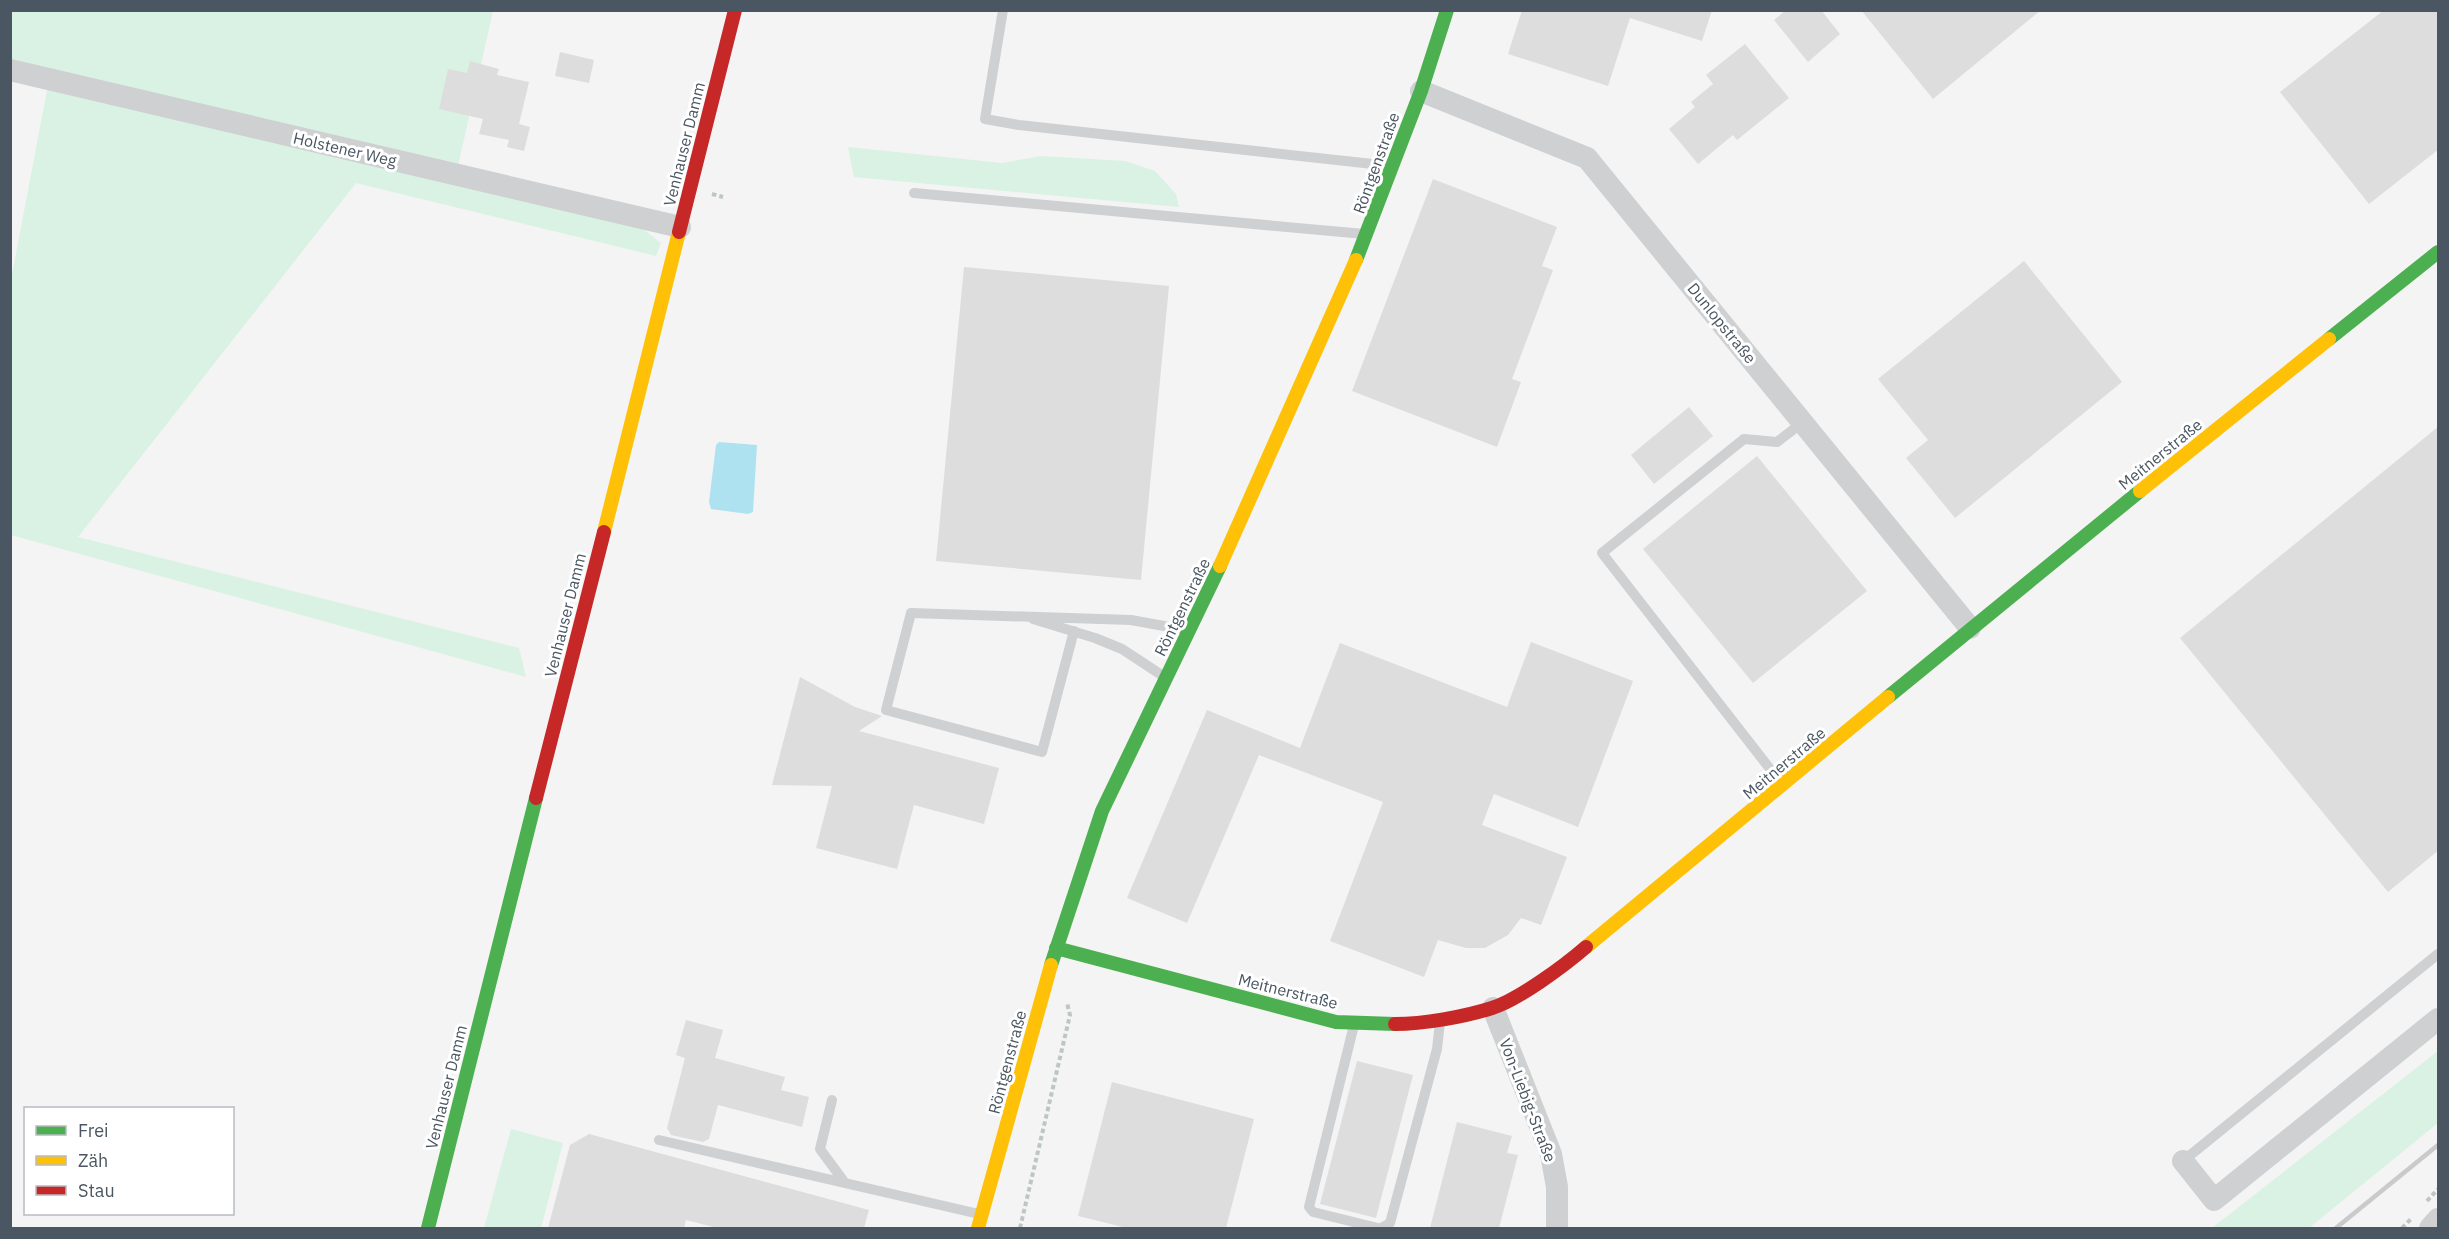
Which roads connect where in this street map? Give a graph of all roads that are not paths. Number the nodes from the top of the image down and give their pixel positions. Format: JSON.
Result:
{"nodes":[{"id":1,"x":735,"y":10,"type":"edge"},
{"id":2,"x":1003,"y":10,"type":"edge"},
{"id":3,"x":1447,"y":10,"type":"edge"},
{"id":4,"x":10,"y":70,"type":"edge"},
{"id":5,"x":1421,"y":91,"type":"junction"},
{"id":6,"x":1392,"y":166,"type":"junction"},
{"id":7,"x":914,"y":193,"type":"dead end"},
{"id":8,"x":680,"y":227,"type":"junction"},
{"id":9,"x":1368,"y":234,"type":"junction"},
{"id":10,"x":2439,"y":252,"type":"edge"},
{"id":11,"x":1803,"y":422,"type":"junction"},
{"id":12,"x":1015,"y":615,"type":"junction"},
{"id":13,"x":1970,"y":628,"type":"junction"},
{"id":14,"x":1190,"y":630,"type":"junction"},
{"id":15,"x":1074,"y":631,"type":"junction"},
{"id":16,"x":1166,"y":678,"type":"junction"},
{"id":17,"x":1783,"y":786,"type":"junction"},
{"id":18,"x":1056,"y":948,"type":"junction"},
{"id":19,"x":2439,"y":954,"type":"edge"},
{"id":20,"x":1493,"y":1008,"type":"junction"},
{"id":21,"x":1440,"y":1018,"type":"junction"},
{"id":22,"x":2439,"y":1020,"type":"edge"},
{"id":23,"x":1354,"y":1022,"type":"junction"},
{"id":24,"x":832,"y":1100,"type":"dead end"},
{"id":25,"x":659,"y":1140,"type":"dead end"},
{"id":26,"x":2183,"y":1161,"type":"joint"},
{"id":27,"x":845,"y":1182,"type":"junction"},
{"id":28,"x":2439,"y":1219,"type":"edge"},
{"id":29,"x":980,"y":1222,"type":"edge"},
{"id":30,"x":428,"y":1228,"type":"edge"},
{"id":31,"x":1380,"y":1228,"type":"edge"},
{"id":32,"x":1557,"y":1228,"type":"edge"},
{"id":33,"x":2430,"y":1228,"type":"edge"}],
"edges":[{"from":1,"to":8,"type":"street","name":"Venhauser Damm"},
{"from":2,"to":6,"type":"lane"},
{"from":3,"to":5,"type":"street","name":"Röntgenstraße"},
{"from":4,"to":8,"type":"street","name":"Holstener Weg"},
{"from":5,"to":6,"type":"street","name":"Röntgenstraße"},
{"from":5,"to":11,"type":"street","name":"Dunlopstraße"},
{"from":6,"to":9,"type":"street","name":"Röntgenstraße"},
{"from":7,"to":9,"type":"lane"},
{"from":8,"to":30,"type":"street","name":"Venhauser Damm"},
{"from":9,"to":14,"type":"street","name":"Röntgenstraße"},
{"from":10,"to":13,"type":"street","name":"Meitnerstraße"},
{"from":11,"to":13,"type":"street","name":"Dunlopstraße"},
{"from":11,"to":17,"type":"lane"},
{"from":12,"to":14,"type":"lane"},
{"from":12,"to":15,"type":"lane"},
{"from":12,"to":15,"type":"lane"},
{"from":13,"to":17,"type":"street","name":"Meitnerstraße"},
{"from":14,"to":16,"type":"street","name":"Röntgenstraße"},
{"from":15,"to":16,"type":"lane"},
{"from":16,"to":18,"type":"street","name":"Röntgenstraße"},
{"from":17,"to":20,"type":"street","name":"Meitnerstraße"},
{"from":18,"to":23,"type":"street","name":"Meitnerstraße"},
{"from":18,"to":29,"type":"street","name":"Röntgenstraße"},
{"from":19,"to":26,"type":"lane"},
{"from":20,"to":21,"type":"street","name":"Meitnerstraße"},
{"from":20,"to":32,"type":"street","name":"Von-Liebig-Straße"},
{"from":21,"to":23,"type":"street","name":"Meitnerstraße"},
{"from":21,"to":31,"type":"lane"},
{"from":22,"to":26,"type":"street"},
{"from":23,"to":31,"type":"lane"},
{"from":24,"to":27,"type":"lane"},
{"from":25,"to":27,"type":"lane"},
{"from":27,"to":29,"type":"lane"},
{"from":28,"to":33,"type":"street"}]}
